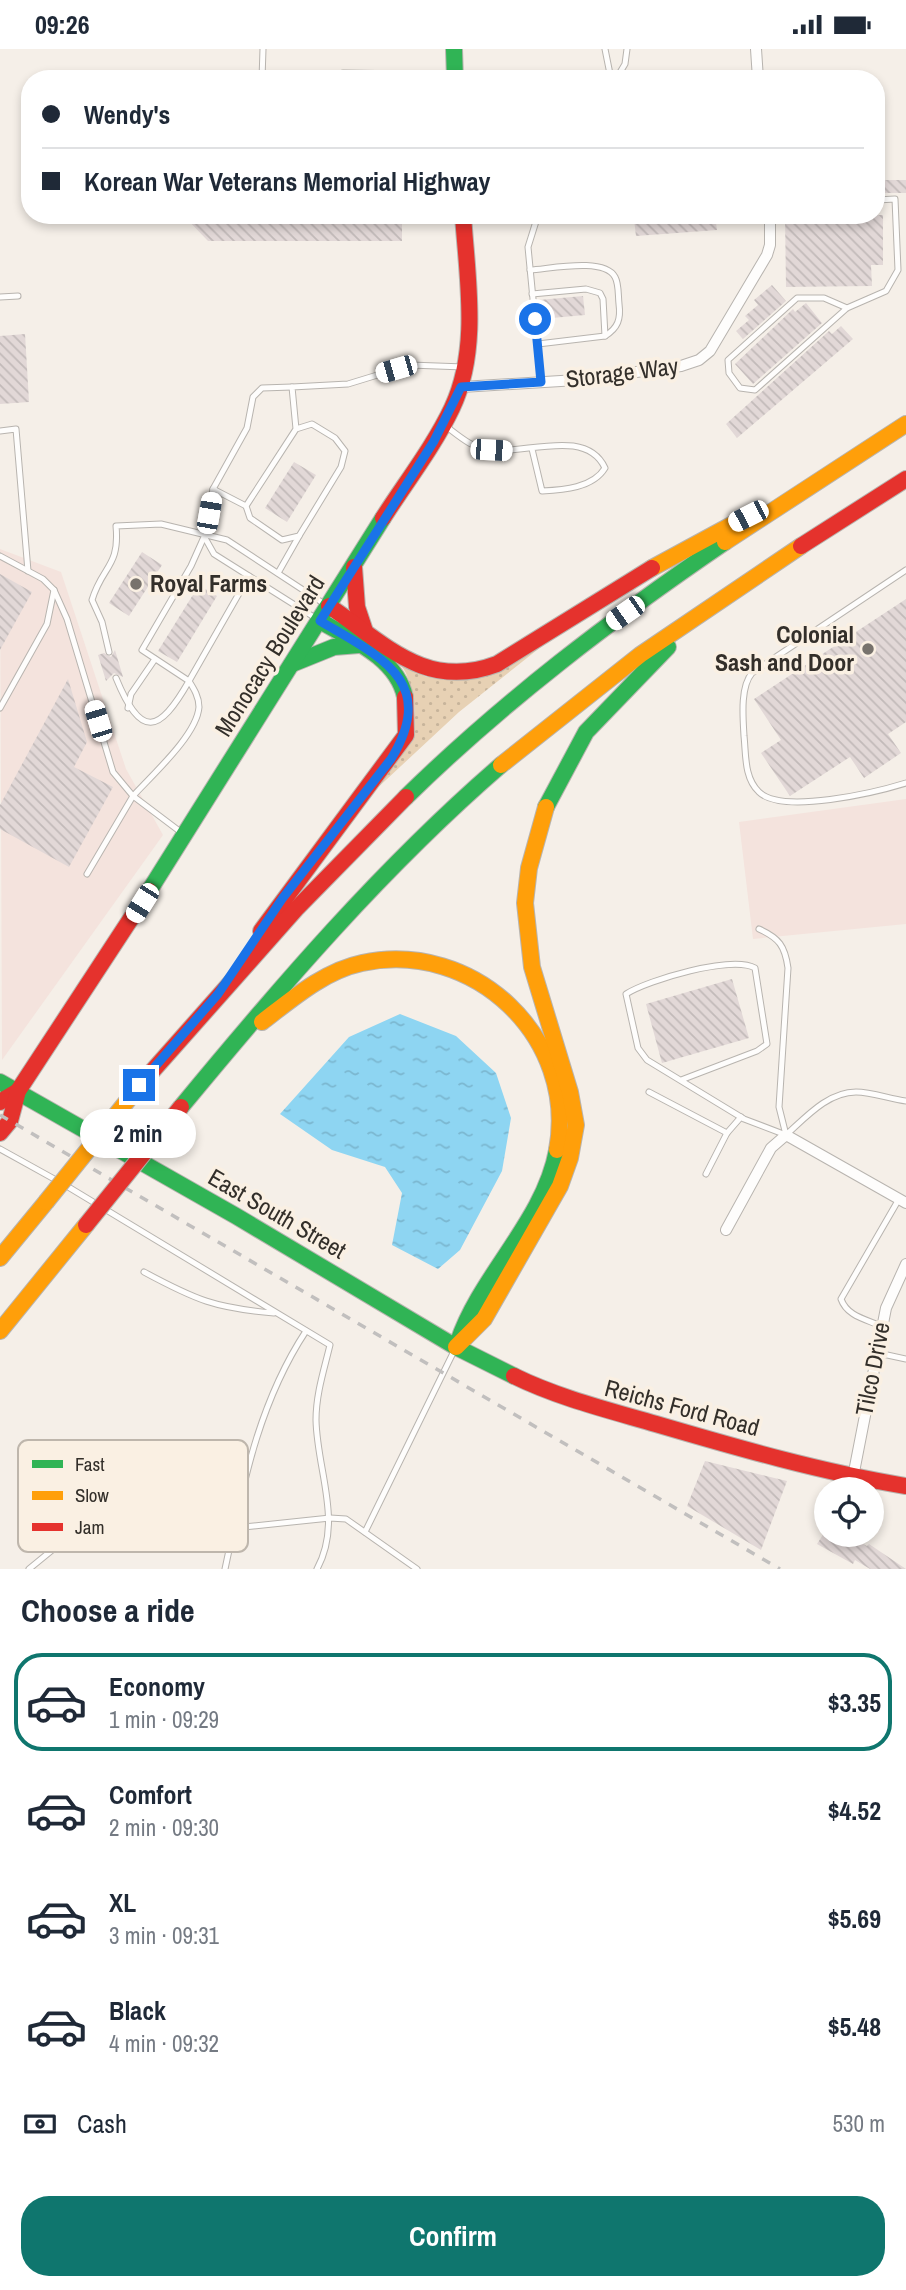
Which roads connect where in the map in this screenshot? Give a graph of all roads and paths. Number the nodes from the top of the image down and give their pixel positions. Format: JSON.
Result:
{"nodes":[{"id":1,"x":263,"y":49,"type":"edge"},
{"id":2,"x":454,"y":49,"type":"edge"},
{"id":3,"x":605,"y":49,"type":"edge"},
{"id":4,"x":627,"y":49,"type":"edge"},
{"id":5,"x":756,"y":49,"type":"edge"},
{"id":6,"x":262,"y":70,"type":"edge"},
{"id":7,"x":455,"y":70,"type":"edge"},
{"id":8,"x":611,"y":70,"type":"edge"},
{"id":9,"x":621,"y":70,"type":"edge"},
{"id":10,"x":757,"y":70,"type":"edge"},
{"id":11,"x":885,"y":200,"type":"edge"},
{"id":12,"x":464,"y":224,"type":"edge"},
{"id":13,"x":535,"y":224,"type":"edge"},
{"id":14,"x":770,"y":224,"type":"edge"},
{"id":15,"x":530,"y":270,"type":"junction"},
{"id":16,"x":533,"y":294,"type":"junction"},
{"id":17,"x":18,"y":296,"type":"dead end"},
{"id":18,"x":0,"y":297,"type":"edge"},
{"id":19,"x":847,"y":308,"type":"junction"},
{"id":20,"x":605,"y":336,"type":"junction"},
{"id":21,"x":538,"y":344,"type":"junction"},
{"id":22,"x":466,"y":367,"type":"junction"},
{"id":23,"x":541,"y":382,"type":"junction"},
{"id":24,"x":292,"y":387,"type":"junction"},
{"id":25,"x":461,"y":387,"type":"junction"},
{"id":26,"x":443,"y":424,"type":"junction"},
{"id":27,"x":906,"y":424,"type":"edge"},
{"id":28,"x":296,"y":429,"type":"junction"},
{"id":29,"x":0,"y":431,"type":"edge"},
{"id":30,"x":532,"y":449,"type":"junction"},
{"id":31,"x":820,"y":478,"type":"junction"},
{"id":32,"x":906,"y":479,"type":"edge"},
{"id":33,"x":213,"y":489,"type":"junction"},
{"id":34,"x":246,"y":506,"type":"junction"},
{"id":35,"x":299,"y":536,"type":"junction"},
{"id":36,"x":204,"y":537,"type":"junction"},
{"id":37,"x":0,"y":556,"type":"edge"},
{"id":38,"x":354,"y":567,"type":"junction"},
{"id":39,"x":906,"y":570,"type":"edge"},
{"id":40,"x":28,"y":571,"type":"junction"},
{"id":41,"x":278,"y":573,"type":"junction"},
{"id":42,"x":249,"y":576,"type":"junction"},
{"id":43,"x":54,"y":590,"type":"junction"},
{"id":44,"x":329,"y":606,"type":"junction"},
{"id":45,"x":707,"y":609,"type":"junction"},
{"id":46,"x":320,"y":621,"type":"junction"},
{"id":47,"x":363,"y":638,"type":"junction"},
{"id":48,"x":109,"y":652,"type":"dead end"},
{"id":49,"x":155,"y":659,"type":"junction"},
{"id":50,"x":292,"y":664,"type":"junction"},
{"id":51,"x":116,"y":678,"type":"dead end"},
{"id":52,"x":189,"y":681,"type":"junction"},
{"id":53,"x":0,"y":708,"type":"edge"},
{"id":54,"x":128,"y":708,"type":"junction"},
{"id":55,"x":906,"y":783,"type":"edge"},
{"id":56,"x":133,"y":796,"type":"junction"},
{"id":57,"x":185,"y":835,"type":"junction"},
{"id":58,"x":87,"y":874,"type":"dead end"},
{"id":59,"x":759,"y":929,"type":"dead end"},
{"id":60,"x":218,"y":994,"type":"junction"},
{"id":61,"x":767,"y":1044,"type":"junction"},
{"id":62,"x":231,"y":1046,"type":"junction"},
{"id":63,"x":782,"y":1047,"type":"junction"},
{"id":64,"x":681,"y":1080,"type":"junction"},
{"id":65,"x":0,"y":1082,"type":"edge"},
{"id":66,"x":18,"y":1091,"type":"junction"},
{"id":67,"x":649,"y":1092,"type":"dead end"},
{"id":68,"x":906,"y":1101,"type":"edge"},
{"id":69,"x":0,"y":1102,"type":"edge"},
{"id":70,"x":741,"y":1117,"type":"junction"},
{"id":71,"x":0,"y":1133,"type":"edge"},
{"id":72,"x":727,"y":1133,"type":"junction"},
{"id":73,"x":786,"y":1135,"type":"junction"},
{"id":74,"x":0,"y":1149,"type":"edge"},
{"id":75,"x":706,"y":1174,"type":"dead end"},
{"id":76,"x":902,"y":1201,"type":"edge"},
{"id":77,"x":726,"y":1230,"type":"dead end"},
{"id":78,"x":0,"y":1258,"type":"edge"},
{"id":79,"x":906,"y":1264,"type":"edge"},
{"id":80,"x":144,"y":1272,"type":"dead end"},
{"id":81,"x":277,"y":1314,"type":"junction"},
{"id":82,"x":881,"y":1326,"type":"junction"},
{"id":83,"x":0,"y":1331,"type":"edge"},
{"id":84,"x":306,"y":1331,"type":"junction"},
{"id":85,"x":456,"y":1347,"type":"junction"},
{"id":86,"x":875,"y":1353,"type":"junction"},
{"id":87,"x":906,"y":1359,"type":"edge"},
{"id":88,"x":248,"y":1475,"type":"edge"},
{"id":89,"x":853,"y":1477,"type":"joint"},
{"id":90,"x":884,"y":1482,"type":"edge"},
{"id":91,"x":906,"y":1486,"type":"edge"},
{"id":92,"x":330,"y":1518,"type":"junction"},
{"id":93,"x":248,"y":1527,"type":"edge"},
{"id":94,"x":365,"y":1531,"type":"junction"},
{"id":95,"x":50,"y":1552,"type":"edge"},
{"id":96,"x":29,"y":1569,"type":"edge"},
{"id":97,"x":317,"y":1569,"type":"edge"},
{"id":98,"x":417,"y":1569,"type":"edge"}],
"edges":[{"from":1,"to":6,"type":"lane"},
{"from":2,"to":7,"type":"main road"},
{"from":3,"to":8,"type":"lane"},
{"from":4,"to":9,"type":"lane"},
{"from":5,"to":10,"type":"street"},
{"from":11,"to":19,"type":"lane"},
{"from":12,"to":22,"type":"main road","name":"Monocacy Boulevard"},
{"from":13,"to":15,"type":"lane"},
{"from":14,"to":23,"type":"street","name":"Storage Way"},
{"from":15,"to":16,"type":"lane"},
{"from":15,"to":20,"type":"lane"},
{"from":16,"to":20,"type":"lane"},
{"from":16,"to":21,"type":"lane"},
{"from":17,"to":18,"type":"lane"},
{"from":19,"to":19,"type":"lane"},
{"from":20,"to":21,"type":"lane"},
{"from":21,"to":23,"type":"lane"},
{"from":22,"to":24,"type":"lane"},
{"from":22,"to":25,"type":"main road","name":"Monocacy Boulevard"},
{"from":23,"to":25,"type":"street","name":"Storage Way"},
{"from":24,"to":28,"type":"lane"},
{"from":24,"to":33,"type":"lane"},
{"from":25,"to":26,"type":"main road","name":"Monocacy Boulevard"},
{"from":26,"to":30,"type":"lane"},
{"from":26,"to":38,"type":"main road","name":"Monocacy Boulevard"},
{"from":27,"to":31,"type":"main road"},
{"from":28,"to":34,"type":"lane"},
{"from":28,"to":35,"type":"lane"},
{"from":29,"to":40,"type":"lane"},
{"from":30,"to":30,"type":"lane"},
{"from":31,"to":47,"type":"main road"},
{"from":31,"to":60,"type":"main road"},
{"from":32,"to":45,"type":"main road"},
{"from":33,"to":34,"type":"lane"},
{"from":33,"to":36,"type":"lane"},
{"from":34,"to":35,"type":"lane"},
{"from":35,"to":41,"type":"lane"},
{"from":36,"to":41,"type":"lane"},
{"from":36,"to":42,"type":"lane"},
{"from":36,"to":48,"type":"lane"},
{"from":36,"to":49,"type":"lane"},
{"from":37,"to":40,"type":"lane"},
{"from":38,"to":44,"type":"main road","name":"Monocacy Boulevard"},
{"from":38,"to":47,"type":"main road"},
{"from":39,"to":55,"type":"lane"},
{"from":40,"to":43,"type":"lane"},
{"from":41,"to":44,"type":"lane"},
{"from":42,"to":46,"type":"lane"},
{"from":42,"to":52,"type":"lane"},
{"from":43,"to":53,"type":"lane"},
{"from":43,"to":56,"type":"lane"},
{"from":44,"to":46,"type":"main road","name":"Monocacy Boulevard"},
{"from":44,"to":47,"type":"main road"},
{"from":45,"to":62,"type":"main road"},
{"from":45,"to":85,"type":"main road"},
{"from":46,"to":47,"type":"main road"},
{"from":46,"to":50,"type":"main road","name":"Monocacy Boulevard"},
{"from":47,"to":50,"type":"main road"},
{"from":47,"to":60,"type":"main road"},
{"from":49,"to":52,"type":"lane"},
{"from":49,"to":54,"type":"lane"},
{"from":50,"to":57,"type":"main road","name":"Monocacy Boulevard"},
{"from":51,"to":54,"type":"lane"},
{"from":52,"to":54,"type":"lane"},
{"from":52,"to":56,"type":"lane"},
{"from":56,"to":57,"type":"lane"},
{"from":56,"to":58,"type":"lane"},
{"from":57,"to":66,"type":"main road","name":"Monocacy Boulevard"},
{"from":59,"to":63,"type":"lane"},
{"from":60,"to":78,"type":"main road","bridge":true},
{"from":61,"to":63,"type":"lane"},
{"from":61,"to":64,"type":"lane"},
{"from":61,"to":64,"type":"lane"},
{"from":62,"to":83,"type":"main road","bridge":true},
{"from":62,"to":85,"type":"main road"},
{"from":63,"to":73,"type":"lane"},
{"from":64,"to":70,"type":"lane"},
{"from":65,"to":66,"type":"main road","name":"East South Street"},
{"from":66,"to":69,"type":"main road","name":"Monocacy Boulevard"},
{"from":66,"to":71,"type":"main road","name":"Monocacy Boulevard"},
{"from":66,"to":85,"type":"main road","name":"East South Street"},
{"from":67,"to":72,"type":"lane"},
{"from":68,"to":73,"type":"lane"},
{"from":70,"to":72,"type":"lane"},
{"from":70,"to":73,"type":"lane"},
{"from":72,"to":75,"type":"lane"},
{"from":73,"to":76,"type":"street"},
{"from":73,"to":77,"type":"street"},
{"from":74,"to":81,"type":"lane"},
{"from":76,"to":82,"type":"lane"},
{"from":79,"to":82,"type":"street","name":"Tilco Drive"},
{"from":80,"to":81,"type":"lane"},
{"from":81,"to":84,"type":"lane"},
{"from":82,"to":86,"type":"street","name":"Tilco Drive"},
{"from":84,"to":88,"type":"lane"},
{"from":84,"to":92,"type":"lane"},
{"from":85,"to":89,"type":"main road","name":"Reichs Ford Road"},
{"from":85,"to":94,"type":"lane"},
{"from":86,"to":87,"type":"lane"},
{"from":86,"to":89,"type":"street","name":"Tilco Drive"},
{"from":90,"to":91,"type":"main road","name":"Reichs Ford Road"},
{"from":92,"to":93,"type":"lane"},
{"from":92,"to":94,"type":"lane"},
{"from":92,"to":97,"type":"lane"},
{"from":94,"to":98,"type":"lane"},
{"from":95,"to":96,"type":"lane"}]}
